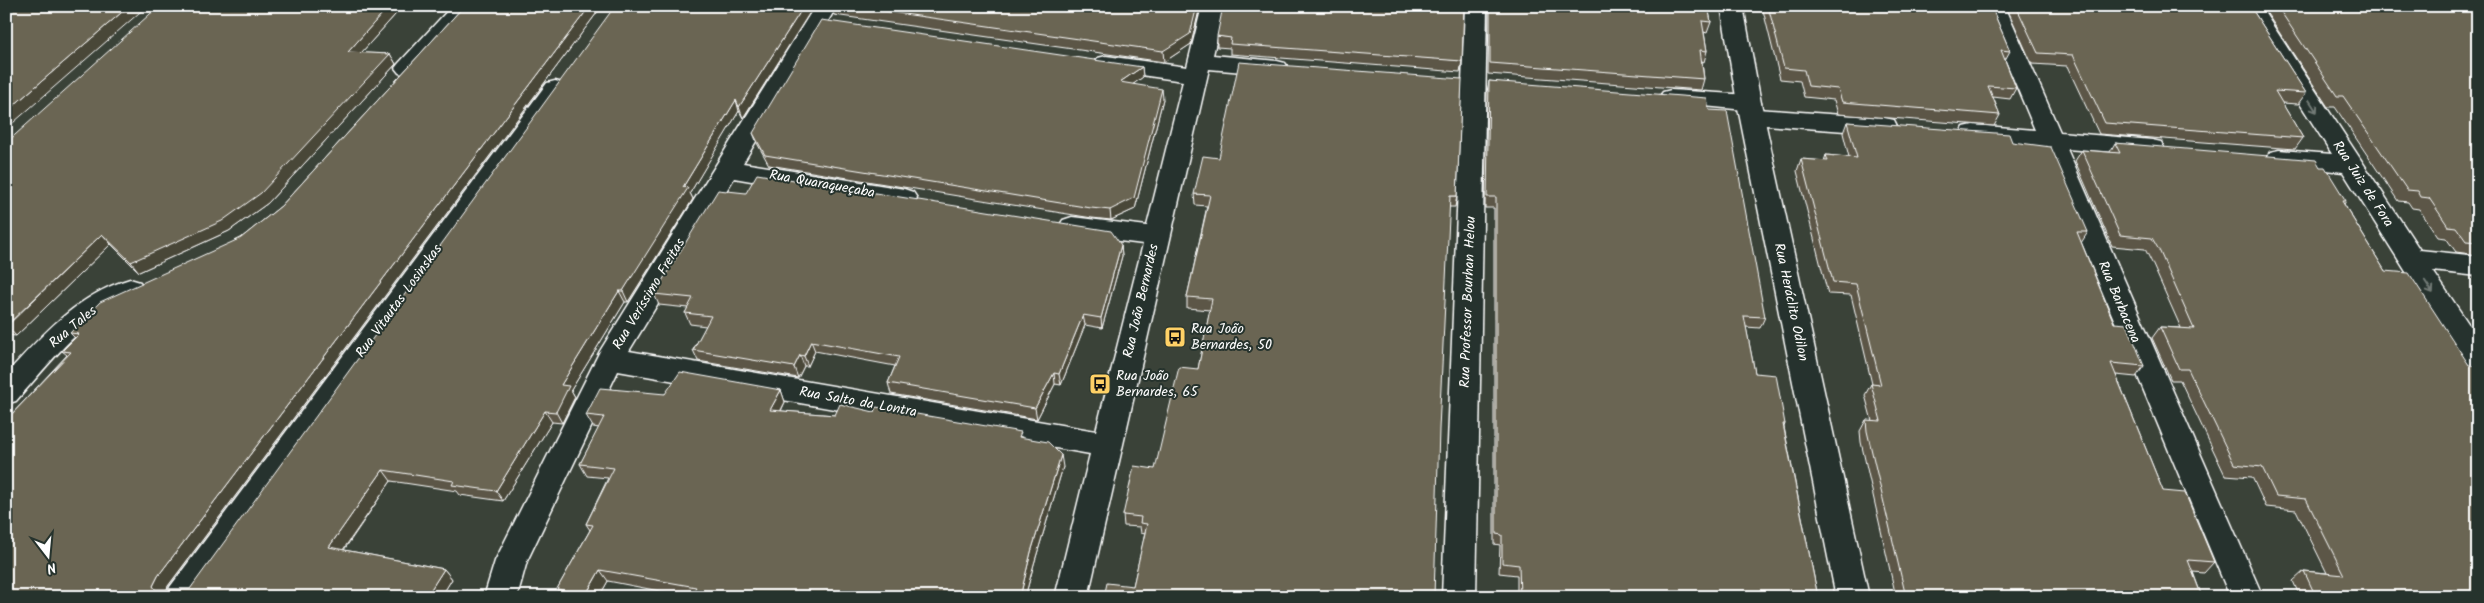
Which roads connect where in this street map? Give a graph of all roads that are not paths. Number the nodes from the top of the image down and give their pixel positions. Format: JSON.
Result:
{"nodes":[{"id":1,"x":464,"y":6,"type":"edge"},
{"id":2,"x":1213,"y":6,"type":"edge"},
{"id":3,"x":1476,"y":6,"type":"edge"},
{"id":4,"x":1732,"y":6,"type":"edge"},
{"id":5,"x":1994,"y":6,"type":"edge"},
{"id":6,"x":2250,"y":6,"type":"edge"},
{"id":7,"x":827,"y":17,"type":"edge"},
{"id":8,"x":1089,"y":61,"type":"edge"},
{"id":9,"x":1198,"y":69,"type":"junction"},
{"id":10,"x":1298,"y":69,"type":"edge"},
{"id":11,"x":569,"y":70,"type":"edge"},
{"id":12,"x":391,"y":86,"type":"edge"},
{"id":13,"x":1653,"y":95,"type":"edge"},
{"id":14,"x":1751,"y":109,"type":"junction"},
{"id":15,"x":1911,"y":128,"type":"edge"},
{"id":16,"x":1950,"y":132,"type":"edge"},
{"id":17,"x":2049,"y":139,"type":"junction"},
{"id":18,"x":2175,"y":150,"type":"edge"},
{"id":19,"x":2253,"y":156,"type":"edge"},
{"id":20,"x":2350,"y":164,"type":"junction"},
{"id":21,"x":726,"y":168,"type":"junction"},
{"id":22,"x":928,"y":202,"type":"edge"},
{"id":23,"x":1044,"y":221,"type":"edge"},
{"id":24,"x":1156,"y":236,"type":"junction"},
{"id":25,"x":2411,"y":259,"type":"junction"},
{"id":26,"x":2478,"y":266,"type":"edge"},
{"id":27,"x":155,"y":278,"type":"edge"},
{"id":28,"x":610,"y":359,"type":"junction"},
{"id":29,"x":20,"y":362,"type":"edge"},
{"id":30,"x":2478,"y":362,"type":"edge"},
{"id":31,"x":6,"y":393,"type":"edge"},
{"id":32,"x":1106,"y":445,"type":"junction"},
{"id":33,"x":499,"y":596,"type":"edge"},
{"id":34,"x":182,"y":597,"type":"edge"},
{"id":35,"x":1072,"y":597,"type":"edge"},
{"id":36,"x":1459,"y":597,"type":"edge"},
{"id":37,"x":1853,"y":597,"type":"edge"},
{"id":38,"x":2247,"y":597,"type":"edge"}],
"edges":[{"from":1,"to":12,"type":"street"},
{"from":2,"to":9,"type":"street","name":"Rua João Bernardes"},
{"from":3,"to":36,"type":"street","name":"Rua Professor Bourhan Helou"},
{"from":4,"to":14,"type":"street","name":"Rua Heráclito Odilon"},
{"from":5,"to":17,"type":"street","name":"Rua Barbacena"},
{"from":6,"to":20,"type":"street","name":"Rua Juiz de Fora","one_way":true},
{"from":7,"to":21,"type":"street","name":"Rua Veríssimo Freitas"},
{"from":8,"to":9,"type":"street"},
{"from":9,"to":10,"type":"street"},
{"from":9,"to":24,"type":"street","name":"Rua João Bernardes"},
{"from":11,"to":34,"type":"street","name":"Rua Vitautas Losinskas"},
{"from":13,"to":14,"type":"street"},
{"from":14,"to":15,"type":"street"},
{"from":14,"to":37,"type":"street","name":"Rua Heráclito Odilon"},
{"from":16,"to":17,"type":"street"},
{"from":17,"to":18,"type":"street"},
{"from":17,"to":38,"type":"street","name":"Rua Barbacena"},
{"from":19,"to":20,"type":"street"},
{"from":20,"to":25,"type":"street","name":"Rua Juiz de Fora"},
{"from":21,"to":22,"type":"street","name":"Rua Quaraqueçaba"},
{"from":21,"to":28,"type":"street","name":"Rua Veríssimo Freitas"},
{"from":23,"to":24,"type":"street"},
{"from":24,"to":32,"type":"street","name":"Rua João Bernardes"},
{"from":25,"to":26,"type":"street"},
{"from":25,"to":30,"type":"street","name":"Rua Juiz de Fora","one_way":true},
{"from":27,"to":29,"type":"street","name":"Rua Tales"},
{"from":28,"to":32,"type":"street","name":"Rua Salto da Lontra"},
{"from":28,"to":33,"type":"street","name":"Rua Veríssimo Freitas"},
{"from":29,"to":31,"type":"street","name":"Rua Tales"},
{"from":32,"to":35,"type":"street","name":"Rua João Bernardes"}]}
